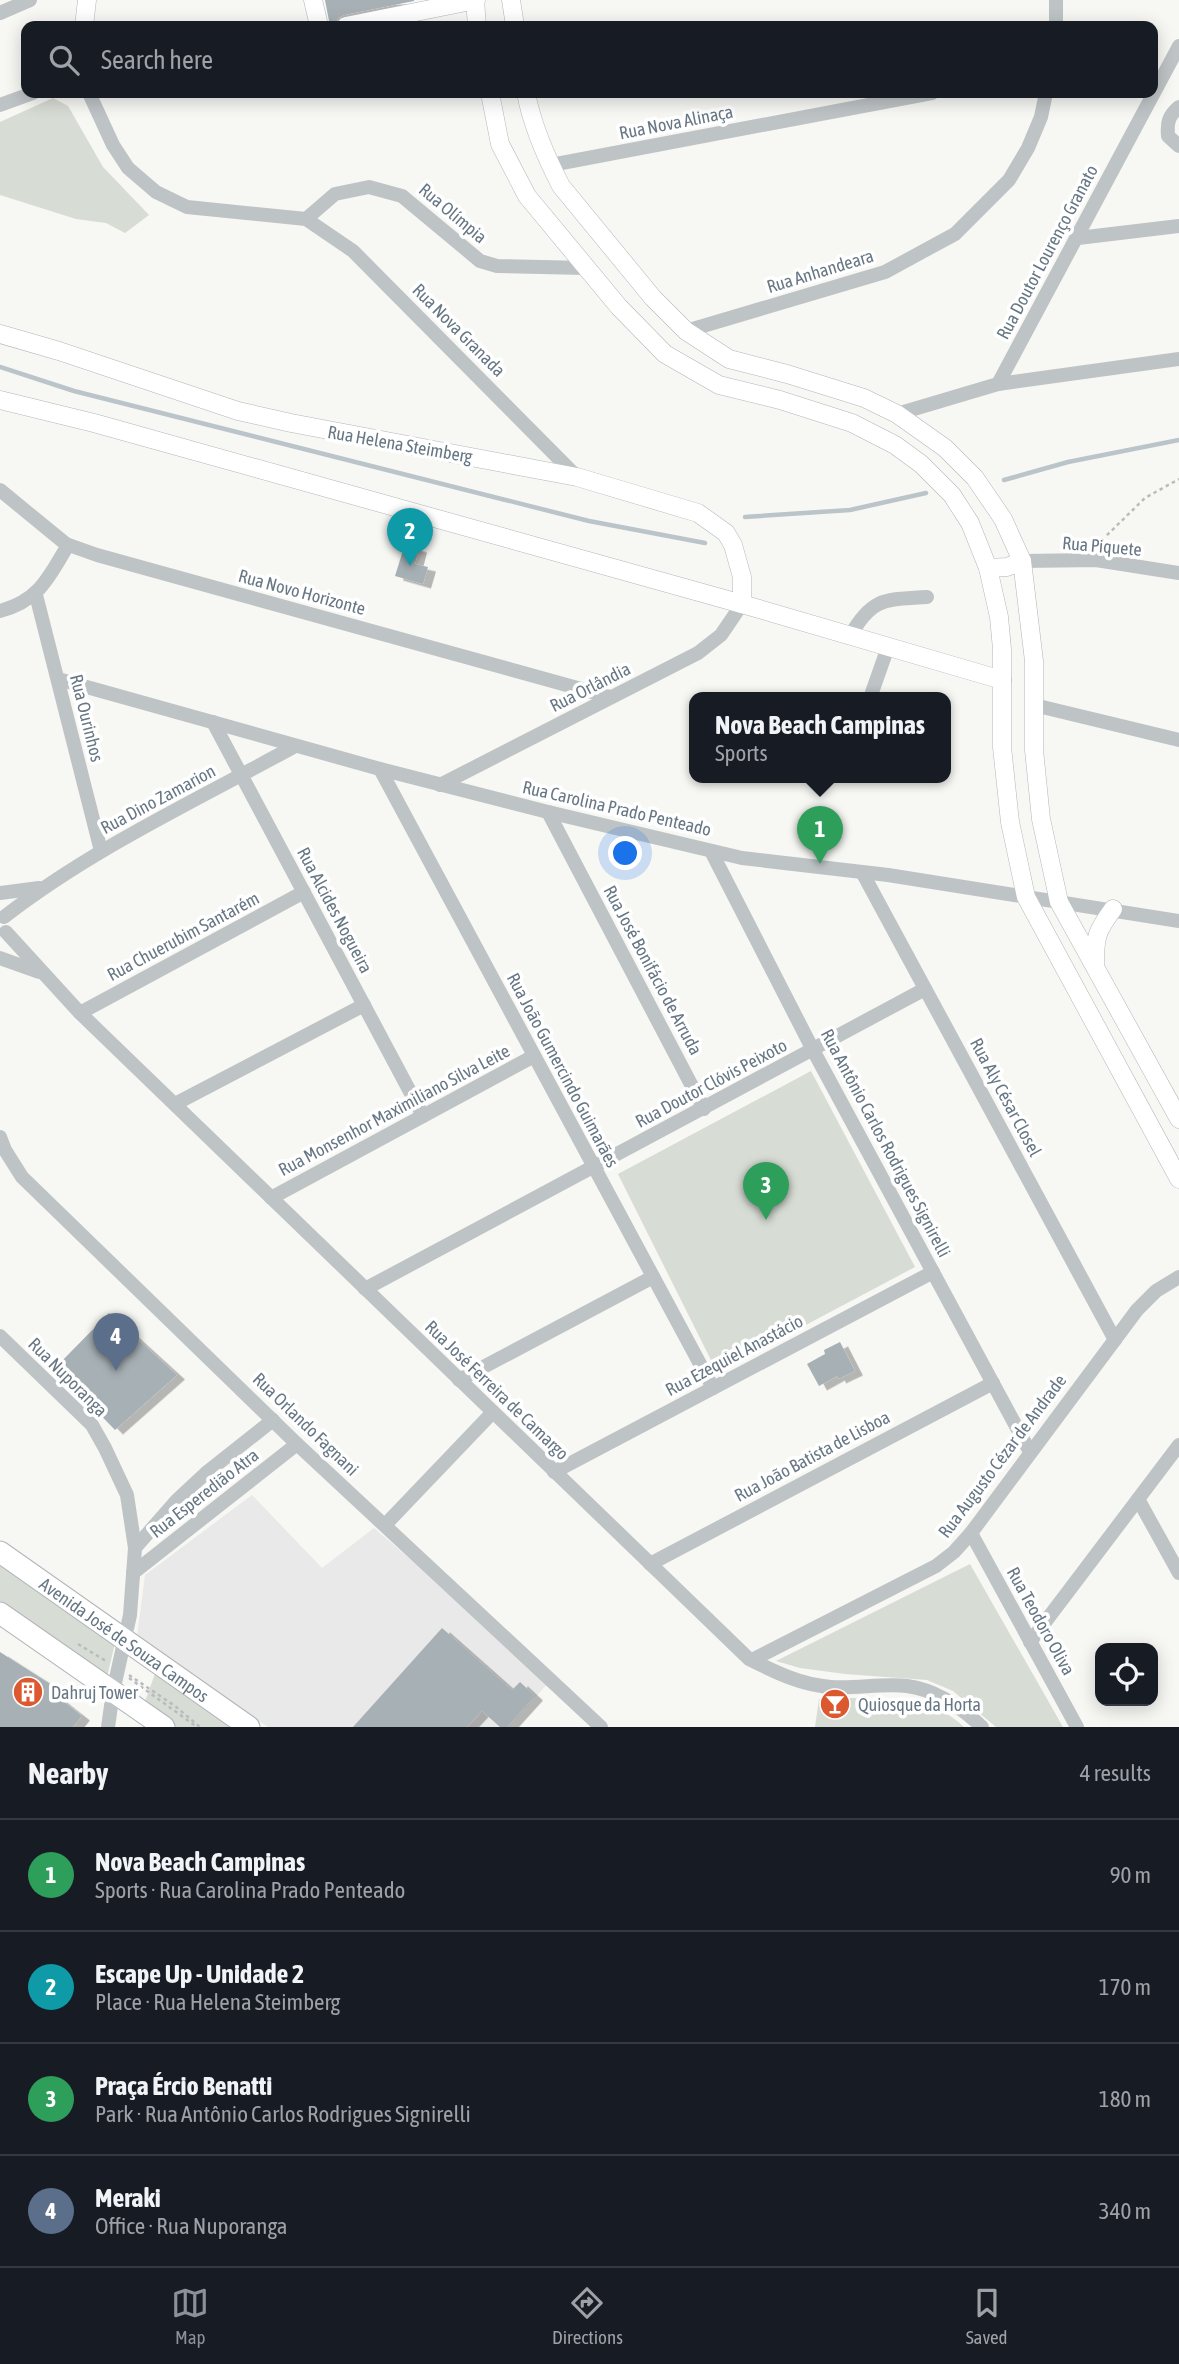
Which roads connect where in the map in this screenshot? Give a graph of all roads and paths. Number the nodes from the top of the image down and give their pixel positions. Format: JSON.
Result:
{"nodes":[{"id":1,"x":30,"y":0,"type":"edge"},
{"id":2,"x":87,"y":0,"type":"edge"},
{"id":3,"x":313,"y":0,"type":"edge"},
{"id":4,"x":475,"y":0,"type":"edge"},
{"id":5,"x":511,"y":0,"type":"edge"},
{"id":6,"x":1056,"y":0,"type":"edge"},
{"id":7,"x":0,"y":13,"type":"edge"},
{"id":8,"x":85,"y":21,"type":"edge"},
{"id":9,"x":318,"y":21,"type":"edge"},
{"id":10,"x":371,"y":21,"type":"edge"},
{"id":11,"x":477,"y":21,"type":"edge"},
{"id":12,"x":514,"y":21,"type":"edge"},
{"id":13,"x":1054,"y":21,"type":"edge"},
{"id":14,"x":1179,"y":46,"type":"edge"},
{"id":15,"x":1158,"y":86,"type":"edge"},
{"id":16,"x":21,"y":97,"type":"edge"},
{"id":17,"x":91,"y":98,"type":"edge"},
{"id":18,"x":491,"y":98,"type":"edge"},
{"id":19,"x":527,"y":98,"type":"edge"},
{"id":20,"x":906,"y":98,"type":"edge"},
{"id":21,"x":1045,"y":98,"type":"edge"},
{"id":22,"x":1152,"y":98,"type":"edge"},
{"id":23,"x":0,"y":105,"type":"edge"},
{"id":24,"x":1179,"y":107,"type":"edge"},
{"id":25,"x":1179,"y":146,"type":"edge"},
{"id":26,"x":551,"y":165,"type":"junction"},
{"id":27,"x":306,"y":219,"type":"junction"},
{"id":28,"x":1179,"y":226,"type":"edge"},
{"id":29,"x":1078,"y":238,"type":"junction"},
{"id":30,"x":586,"y":268,"type":"junction"},
{"id":31,"x":686,"y":331,"type":"junction"},
{"id":32,"x":0,"y":334,"type":"edge"},
{"id":33,"x":1179,"y":359,"type":"edge"},
{"id":34,"x":998,"y":384,"type":"junction"},
{"id":35,"x":0,"y":401,"type":"edge"},
{"id":36,"x":876,"y":403,"type":"junction"},
{"id":37,"x":897,"y":414,"type":"junction"},
{"id":38,"x":866,"y":429,"type":"junction"},
{"id":39,"x":577,"y":477,"type":"junction"},
{"id":40,"x":1179,"y":479,"type":"edge"},
{"id":41,"x":0,"y":490,"type":"edge"},
{"id":42,"x":68,"y":545,"type":"junction"},
{"id":43,"x":1022,"y":561,"type":"junction"},
{"id":44,"x":1096,"y":561,"type":"junction"},
{"id":45,"x":988,"y":568,"type":"junction"},
{"id":46,"x":1179,"y":573,"type":"edge"},
{"id":47,"x":36,"y":595,"type":"junction"},
{"id":48,"x":928,"y":597,"type":"dead end"},
{"id":49,"x":742,"y":604,"type":"junction"},
{"id":50,"x":0,"y":611,"type":"edge"},
{"id":51,"x":850,"y":636,"type":"junction"},
{"id":52,"x":888,"y":647,"type":"junction"},
{"id":53,"x":58,"y":679,"type":"junction"},
{"id":54,"x":1002,"y":680,"type":"junction"},
{"id":55,"x":872,"y":692,"type":"edge"},
{"id":56,"x":610,"y":698,"type":"junction"},
{"id":57,"x":1034,"y":705,"type":"junction"},
{"id":58,"x":213,"y":722,"type":"junction"},
{"id":59,"x":1179,"y":740,"type":"edge"},
{"id":60,"x":295,"y":746,"type":"junction"},
{"id":61,"x":380,"y":769,"type":"junction"},
{"id":62,"x":241,"y":776,"type":"junction"},
{"id":63,"x":440,"y":785,"type":"junction"},
{"id":64,"x":548,"y":812,"type":"junction"},
{"id":65,"x":1041,"y":819,"type":"junction"},
{"id":66,"x":1010,"y":822,"type":"junction"},
{"id":67,"x":101,"y":851,"type":"junction"},
{"id":68,"x":711,"y":851,"type":"junction"},
{"id":69,"x":862,"y":872,"type":"junction"},
{"id":70,"x":41,"y":888,"type":"junction"},
{"id":71,"x":0,"y":892,"type":"edge"},
{"id":72,"x":304,"y":892,"type":"junction"},
{"id":73,"x":1026,"y":897,"type":"junction"},
{"id":74,"x":1059,"y":902,"type":"junction"},
{"id":75,"x":1113,"y":909,"type":"junction"},
{"id":76,"x":2,"y":913,"type":"edge"},
{"id":77,"x":1179,"y":921,"type":"edge"},
{"id":78,"x":6,"y":932,"type":"junction"},
{"id":79,"x":0,"y":950,"type":"edge"},
{"id":80,"x":0,"y":958,"type":"edge"},
{"id":81,"x":1095,"y":967,"type":"junction"},
{"id":82,"x":40,"y":972,"type":"junction"},
{"id":83,"x":925,"y":989,"type":"junction"},
{"id":84,"x":364,"y":1005,"type":"junction"},
{"id":85,"x":80,"y":1013,"type":"junction"},
{"id":86,"x":813,"y":1050,"type":"junction"},
{"id":87,"x":534,"y":1056,"type":"junction"},
{"id":88,"x":174,"y":1104,"type":"junction"},
{"id":89,"x":704,"y":1109,"type":"junction"},
{"id":90,"x":424,"y":1116,"type":"junction"},
{"id":91,"x":1179,"y":1119,"type":"edge"},
{"id":92,"x":0,"y":1137,"type":"edge"},
{"id":93,"x":594,"y":1168,"type":"junction"},
{"id":94,"x":1179,"y":1179,"type":"edge"},
{"id":95,"x":271,"y":1198,"type":"junction"},
{"id":96,"x":933,"y":1272,"type":"junction"},
{"id":97,"x":1179,"y":1277,"type":"edge"},
{"id":98,"x":653,"y":1278,"type":"junction"},
{"id":99,"x":365,"y":1289,"type":"junction"},
{"id":100,"x":0,"y":1336,"type":"edge"},
{"id":101,"x":1115,"y":1340,"type":"junction"},
{"id":102,"x":459,"y":1380,"type":"junction"},
{"id":103,"x":993,"y":1383,"type":"junction"},
{"id":104,"x":713,"y":1388,"type":"junction"},
{"id":105,"x":492,"y":1412,"type":"junction"},
{"id":106,"x":272,"y":1420,"type":"junction"},
{"id":107,"x":298,"y":1444,"type":"junction"},
{"id":108,"x":1179,"y":1445,"type":"edge"},
{"id":109,"x":1030,"y":1452,"type":"junction"},
{"id":110,"x":554,"y":1472,"type":"junction"},
{"id":111,"x":1138,"y":1499,"type":"junction"},
{"id":112,"x":385,"y":1525,"type":"junction"},
{"id":113,"x":971,"y":1533,"type":"junction"},
{"id":114,"x":135,"y":1548,"type":"junction"},
{"id":115,"x":0,"y":1552,"type":"edge"},
{"id":116,"x":650,"y":1564,"type":"junction"},
{"id":117,"x":133,"y":1573,"type":"junction"},
{"id":118,"x":1179,"y":1573,"type":"edge"},
{"id":119,"x":0,"y":1614,"type":"edge"},
{"id":120,"x":124,"y":1641,"type":"junction"},
{"id":121,"x":1030,"y":1642,"type":"junction"},
{"id":122,"x":75,"y":1643,"type":"dead end"},
{"id":123,"x":751,"y":1660,"type":"junction"},
{"id":124,"x":118,"y":1668,"type":"junction"},
{"id":125,"x":113,"y":1692,"type":"junction"},
{"id":126,"x":108,"y":1727,"type":"edge"},
{"id":127,"x":164,"y":1727,"type":"edge"},
{"id":128,"x":200,"y":1727,"type":"edge"},
{"id":129,"x":249,"y":1727,"type":"edge"},
{"id":130,"x":601,"y":1727,"type":"edge"},
{"id":131,"x":982,"y":1727,"type":"edge"},
{"id":132,"x":1077,"y":1727,"type":"edge"}],
"edges":[{"from":1,"to":7,"type":"street"},
{"from":2,"to":8,"type":"main road"},
{"from":3,"to":9,"type":"main road"},
{"from":4,"to":10,"type":"main road"},
{"from":4,"to":11,"type":"main road"},
{"from":5,"to":12,"type":"main road"},
{"from":6,"to":13,"type":"street"},
{"from":14,"to":15,"type":"street","name":"Rua Doutor Lourenço Granato"},
{"from":16,"to":23,"type":"street"},
{"from":17,"to":27,"type":"street"},
{"from":18,"to":30,"type":"main road"},
{"from":19,"to":26,"type":"main road"},
{"from":20,"to":26,"type":"street","name":"Rua Nova Alinaça"},
{"from":21,"to":31,"type":"street","name":"Rua Anhandeara"},
{"from":22,"to":29,"type":"street","name":"Rua Doutor Lourenço Granato"},
{"from":24,"to":25,"type":"street"},
{"from":26,"to":31,"type":"main road"},
{"from":27,"to":30,"type":"street","name":"Rua Olímpia"},
{"from":27,"to":39,"type":"street","name":"Rua Nova Granada"},
{"from":28,"to":29,"type":"street"},
{"from":29,"to":34,"type":"street","name":"Rua Doutor Lourenço Granato"},
{"from":30,"to":38,"type":"main road"},
{"from":31,"to":36,"type":"main road"},
{"from":32,"to":39,"type":"main road","name":"Rua Helena Steimberg"},
{"from":33,"to":34,"type":"street"},
{"from":34,"to":37,"type":"street"},
{"from":35,"to":49,"type":"main road"},
{"from":36,"to":37,"type":"main road"},
{"from":36,"to":38,"type":"main road"},
{"from":37,"to":43,"type":"main road"},
{"from":38,"to":45,"type":"main road"},
{"from":39,"to":49,"type":"main road","name":"Rua Helena Steimberg"},
{"from":40,"to":44,"type":"path"},
{"from":41,"to":42,"type":"street","name":"Rua Novo Horizonte"},
{"from":42,"to":47,"type":"street"},
{"from":42,"to":56,"type":"street","name":"Rua Novo Horizonte"},
{"from":43,"to":44,"type":"street","name":"Rua Piquete"},
{"from":43,"to":45,"type":"main road"},
{"from":43,"to":57,"type":"main road"},
{"from":44,"to":46,"type":"street","name":"Rua Piquete"},
{"from":45,"to":54,"type":"main road"},
{"from":47,"to":50,"type":"street"},
{"from":47,"to":53,"type":"street","name":"Rua Ourinhos"},
{"from":48,"to":51,"type":"street"},
{"from":49,"to":51,"type":"main road"},
{"from":49,"to":56,"type":"street","name":"Rua Orlândia"},
{"from":51,"to":52,"type":"main road"},
{"from":52,"to":54,"type":"main road"},
{"from":52,"to":55,"type":"street"},
{"from":53,"to":58,"type":"street","name":"Rua Carolina Prado Penteado"},
{"from":53,"to":67,"type":"street","name":"Rua Ourinhos"},
{"from":54,"to":66,"type":"main road"},
{"from":56,"to":63,"type":"street","name":"Rua Orlândia"},
{"from":57,"to":59,"type":"street"},
{"from":57,"to":65,"type":"main road"},
{"from":58,"to":60,"type":"street","name":"Rua Carolina Prado Penteado"},
{"from":58,"to":62,"type":"street","name":"Rua Alcides Nogueira"},
{"from":60,"to":61,"type":"street","name":"Rua Carolina Prado Penteado"},
{"from":60,"to":62,"type":"street","name":"Rua Dino Zamarion"},
{"from":61,"to":63,"type":"street","name":"Rua Carolina Prado Penteado"},
{"from":61,"to":87,"type":"street","name":"Rua João Gumercindo Guimarães"},
{"from":62,"to":67,"type":"street","name":"Rua Dino Zamarion"},
{"from":62,"to":72,"type":"street","name":"Rua Alcides Nogueira"},
{"from":63,"to":64,"type":"street","name":"Rua Carolina Prado Penteado"},
{"from":64,"to":68,"type":"street","name":"Rua Carolina Prado Penteado"},
{"from":64,"to":89,"type":"street","name":"Rua José Bonifácio de Arruda"},
{"from":65,"to":66,"type":"main road"},
{"from":65,"to":74,"type":"main road"},
{"from":66,"to":73,"type":"main road"},
{"from":67,"to":70,"type":"street","name":"Rua Dino Zamarion"},
{"from":68,"to":69,"type":"street","name":"Rua Carolina Prado Penteado"},
{"from":68,"to":86,"type":"street","name":"Rua Antônio Carlos Rodrigues Signirelli"},
{"from":69,"to":73,"type":"street","name":"Rua Carolina Prado Penteado"},
{"from":69,"to":83,"type":"street","name":"Rua Aly César Closel"},
{"from":70,"to":71,"type":"street","name":"Rua Dino Zamarion"},
{"from":70,"to":76,"type":"street","name":"Rua Dino Zamarion"},
{"from":72,"to":84,"type":"street","name":"Rua Alcides Nogueira"},
{"from":72,"to":85,"type":"street","name":"Rua Chuerubim Santarém"},
{"from":73,"to":74,"type":"street","name":"Rua Carolina Prado Penteado"},
{"from":73,"to":94,"type":"main road"},
{"from":74,"to":75,"type":"street","name":"Rua Carolina Prado Penteado"},
{"from":74,"to":81,"type":"main road"},
{"from":75,"to":77,"type":"street","name":"Rua Carolina Prado Penteado"},
{"from":75,"to":81,"type":"main road"},
{"from":76,"to":78,"type":"street"},
{"from":78,"to":79,"type":"street"},
{"from":78,"to":82,"type":"street","name":"Rua José Ferreira de Camargo"},
{"from":80,"to":82,"type":"street","name":"Rua José Ferreira de Camargo"},
{"from":81,"to":91,"type":"main road"},
{"from":82,"to":85,"type":"street","name":"Rua José Ferreira de Camargo"},
{"from":83,"to":86,"type":"street","name":"Rua Doutor Clóvis Peixoto"},
{"from":83,"to":101,"type":"street","name":"Rua Aly César Closel"},
{"from":84,"to":88,"type":"street"},
{"from":84,"to":90,"type":"street","name":"Rua Alcides Nogueira"},
{"from":85,"to":88,"type":"street","name":"Rua José Ferreira de Camargo"},
{"from":86,"to":89,"type":"street","name":"Rua Doutor Clóvis Peixoto"},
{"from":86,"to":96,"type":"street","name":"Rua Antônio Carlos Rodrigues Signirelli"},
{"from":87,"to":90,"type":"street","name":"Rua Monsenhor Maximiliano Silva Leite"},
{"from":87,"to":93,"type":"street","name":"Rua João Gumercindo Guimarães"},
{"from":88,"to":95,"type":"street","name":"Rua José Ferreira de Camargo"},
{"from":89,"to":93,"type":"street","name":"Rua Doutor Clóvis Peixoto"},
{"from":90,"to":95,"type":"street","name":"Rua Monsenhor Maximiliano Silva Leite"},
{"from":92,"to":106,"type":"street","name":"Rua Orlando Fagnani"},
{"from":93,"to":98,"type":"street","name":"Rua João Gumercindo Guimarães"},
{"from":93,"to":99,"type":"street","name":"Rua Doutor Clóvis Peixoto"},
{"from":95,"to":99,"type":"street","name":"Rua José Ferreira de Camargo"},
{"from":96,"to":103,"type":"street","name":"Rua Antônio Carlos Rodrigues Signirelli"},
{"from":96,"to":104,"type":"street","name":"Rua Ezequiel Anastácio"},
{"from":97,"to":101,"type":"street","name":"Rua Augusto Cézar de Andrade"},
{"from":98,"to":102,"type":"street"},
{"from":98,"to":104,"type":"street","name":"Rua João Gumercindo Guimarães"},
{"from":99,"to":102,"type":"street","name":"Rua José Ferreira de Camargo"},
{"from":100,"to":114,"type":"street","name":"Rua Nuporanga"},
{"from":101,"to":109,"type":"street","name":"Rua Augusto Cézar de Andrade"},
{"from":102,"to":105,"type":"street","name":"Rua José Ferreira de Camargo"},
{"from":103,"to":109,"type":"street","name":"Rua Antônio Carlos Rodrigues Signirelli"},
{"from":103,"to":116,"type":"street","name":"Rua João Batista de Lisboa"},
{"from":104,"to":110,"type":"street","name":"Rua Ezequiel Anastácio"},
{"from":105,"to":110,"type":"street","name":"Rua José Ferreira de Camargo"},
{"from":105,"to":112,"type":"street"},
{"from":106,"to":107,"type":"street","name":"Rua Orlando Fagnani"},
{"from":106,"to":114,"type":"street"},
{"from":107,"to":112,"type":"street","name":"Rua Orlando Fagnani"},
{"from":107,"to":117,"type":"street","name":"Rua Esperedião Atra"},
{"from":108,"to":111,"type":"street"},
{"from":109,"to":113,"type":"street","name":"Rua Augusto Cézar de Andrade"},
{"from":110,"to":116,"type":"street","name":"Rua José Ferreira de Camargo"},
{"from":111,"to":118,"type":"street"},
{"from":111,"to":121,"type":"street"},
{"from":112,"to":130,"type":"street","name":"Rua Orlando Fagnani"},
{"from":113,"to":121,"type":"street","name":"Rua Teodoro Oliva"},
{"from":113,"to":123,"type":"street","name":"Rua Augusto Cézar de Andrade"},
{"from":114,"to":117,"type":"street","name":"Rua Nuporanga"},
{"from":115,"to":120,"type":"highway","name":"Avenida José de Souza Campos"},
{"from":116,"to":123,"type":"street","name":"Rua José Ferreira de Camargo"},
{"from":117,"to":120,"type":"street","name":"Rua Nuporanga"},
{"from":119,"to":125,"type":"highway"},
{"from":120,"to":124,"type":"street","name":"Rua Nuporanga"},
{"from":120,"to":129,"type":"highway","name":"Avenida José de Souza Campos"},
{"from":121,"to":132,"type":"street","name":"Rua Teodoro Oliva"},
{"from":122,"to":124,"type":"path"},
{"from":123,"to":131,"type":"street","name":"Rua José Ferreira de Camargo"},
{"from":124,"to":125,"type":"street","name":"Rua Nuporanga"},
{"from":124,"to":128,"type":"path"},
{"from":125,"to":126,"type":"street","name":"Rua Nuporanga"},
{"from":125,"to":127,"type":"highway"}]}
